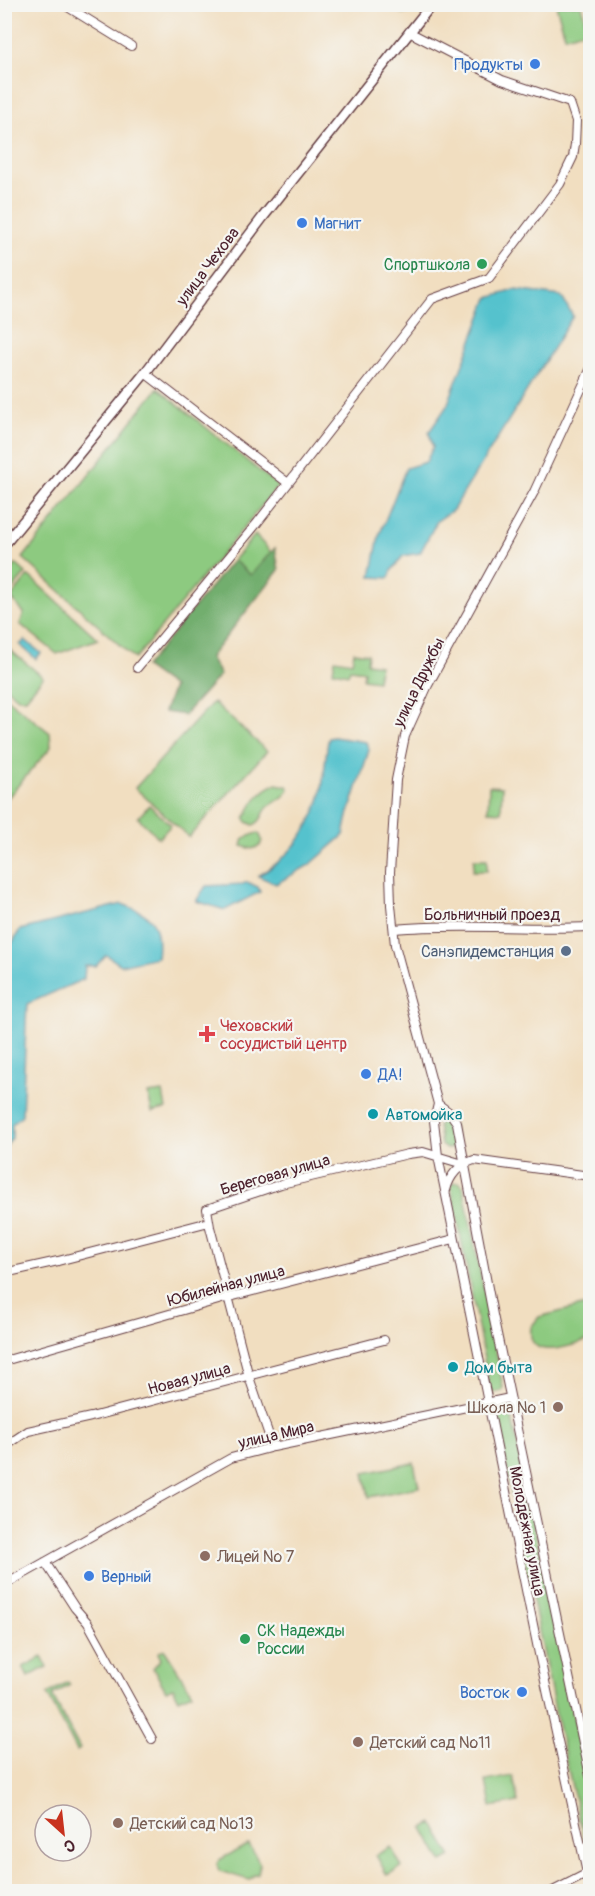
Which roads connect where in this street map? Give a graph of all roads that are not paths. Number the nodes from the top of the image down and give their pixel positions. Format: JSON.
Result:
{"nodes":[{"id":1,"x":63,"y":4,"type":"edge"},
{"id":2,"x":432,"y":4,"type":"edge"},
{"id":3,"x":409,"y":32,"type":"junction"},
{"id":4,"x":131,"y":46,"type":"dead end"},
{"id":5,"x":591,"y":370,"type":"edge"},
{"id":6,"x":145,"y":373,"type":"junction"},
{"id":7,"x":288,"y":483,"type":"junction"},
{"id":8,"x":4,"y":545,"type":"edge"},
{"id":9,"x":137,"y":668,"type":"dead end"},
{"id":10,"x":591,"y":927,"type":"edge"},
{"id":11,"x":394,"y":929,"type":"junction"},
{"id":12,"x":438,"y":1104,"type":"junction"},
{"id":13,"x":438,"y":1156,"type":"junction"},
{"id":14,"x":463,"y":1164,"type":"junction"},
{"id":15,"x":591,"y":1176,"type":"edge"},
{"id":16,"x":467,"y":1185,"type":"junction"},
{"id":17,"x":446,"y":1190,"type":"junction"},
{"id":18,"x":209,"y":1222,"type":"junction"},
{"id":19,"x":454,"y":1239,"type":"junction"},
{"id":20,"x":4,"y":1273,"type":"edge"},
{"id":21,"x":228,"y":1298,"type":"junction"},
{"id":22,"x":384,"y":1340,"type":"dead end"},
{"id":23,"x":4,"y":1361,"type":"edge"},
{"id":24,"x":249,"y":1377,"type":"junction"},
{"id":25,"x":510,"y":1398,"type":"junction"},
{"id":26,"x":489,"y":1403,"type":"junction"},
{"id":27,"x":4,"y":1447,"type":"edge"},
{"id":28,"x":273,"y":1447,"type":"junction"},
{"id":29,"x":45,"y":1562,"type":"junction"},
{"id":30,"x":4,"y":1585,"type":"edge"},
{"id":31,"x":152,"y":1739,"type":"dead end"},
{"id":32,"x":591,"y":1776,"type":"edge"},
{"id":33,"x":589,"y":1873,"type":"edge"},
{"id":34,"x":551,"y":1892,"type":"edge"}],
"edges":[{"from":1,"to":4,"type":"street"},
{"from":2,"to":3,"type":"main road","name":"улица Чехова"},
{"from":3,"to":6,"type":"main road","name":"улица Чехова"},
{"from":3,"to":7,"type":"street"},
{"from":5,"to":11,"type":"street","name":"улица Дружбы"},
{"from":6,"to":7,"type":"street"},
{"from":6,"to":8,"type":"main road","name":"улица Чехова"},
{"from":7,"to":9,"type":"street"},
{"from":10,"to":11,"type":"street","name":"Больничный проезд"},
{"from":11,"to":12,"type":"street","name":"улица Дружбы"},
{"from":12,"to":13,"type":"street","name":"улица Дружбы"},
{"from":12,"to":14,"type":"street","name":"улица Дружбы"},
{"from":13,"to":14,"type":"street","name":"Береговая улица"},
{"from":13,"to":17,"type":"street","name":"Молодёжная улица"},
{"from":13,"to":18,"type":"street","name":"Береговая улица"},
{"from":14,"to":15,"type":"street"},
{"from":14,"to":16,"type":"street","name":"Молодёжная улица"},
{"from":14,"to":17,"type":"street"},
{"from":16,"to":17,"type":"street"},
{"from":16,"to":25,"type":"street","name":"Молодёжная улица"},
{"from":17,"to":19,"type":"street","name":"Молодёжная улица"},
{"from":18,"to":20,"type":"street"},
{"from":18,"to":21,"type":"street"},
{"from":19,"to":21,"type":"street","name":"Юбилейная улица"},
{"from":19,"to":26,"type":"street","name":"Молодёжная улица"},
{"from":21,"to":23,"type":"street","name":"Юбилейная улица"},
{"from":21,"to":24,"type":"street"},
{"from":22,"to":24,"type":"street","name":"Новая улица"},
{"from":24,"to":27,"type":"street","name":"Новая улица"},
{"from":24,"to":28,"type":"street"},
{"from":25,"to":26,"type":"street","name":"улица Мира"},
{"from":25,"to":32,"type":"street","name":"Молодёжная улица"},
{"from":26,"to":28,"type":"street","name":"улица Мира"},
{"from":26,"to":33,"type":"street","name":"Молодёжная улица"},
{"from":28,"to":29,"type":"street","name":"улица Мира"},
{"from":29,"to":30,"type":"street","name":"улица Мира"},
{"from":29,"to":31,"type":"street"},
{"from":33,"to":34,"type":"street"}]}
